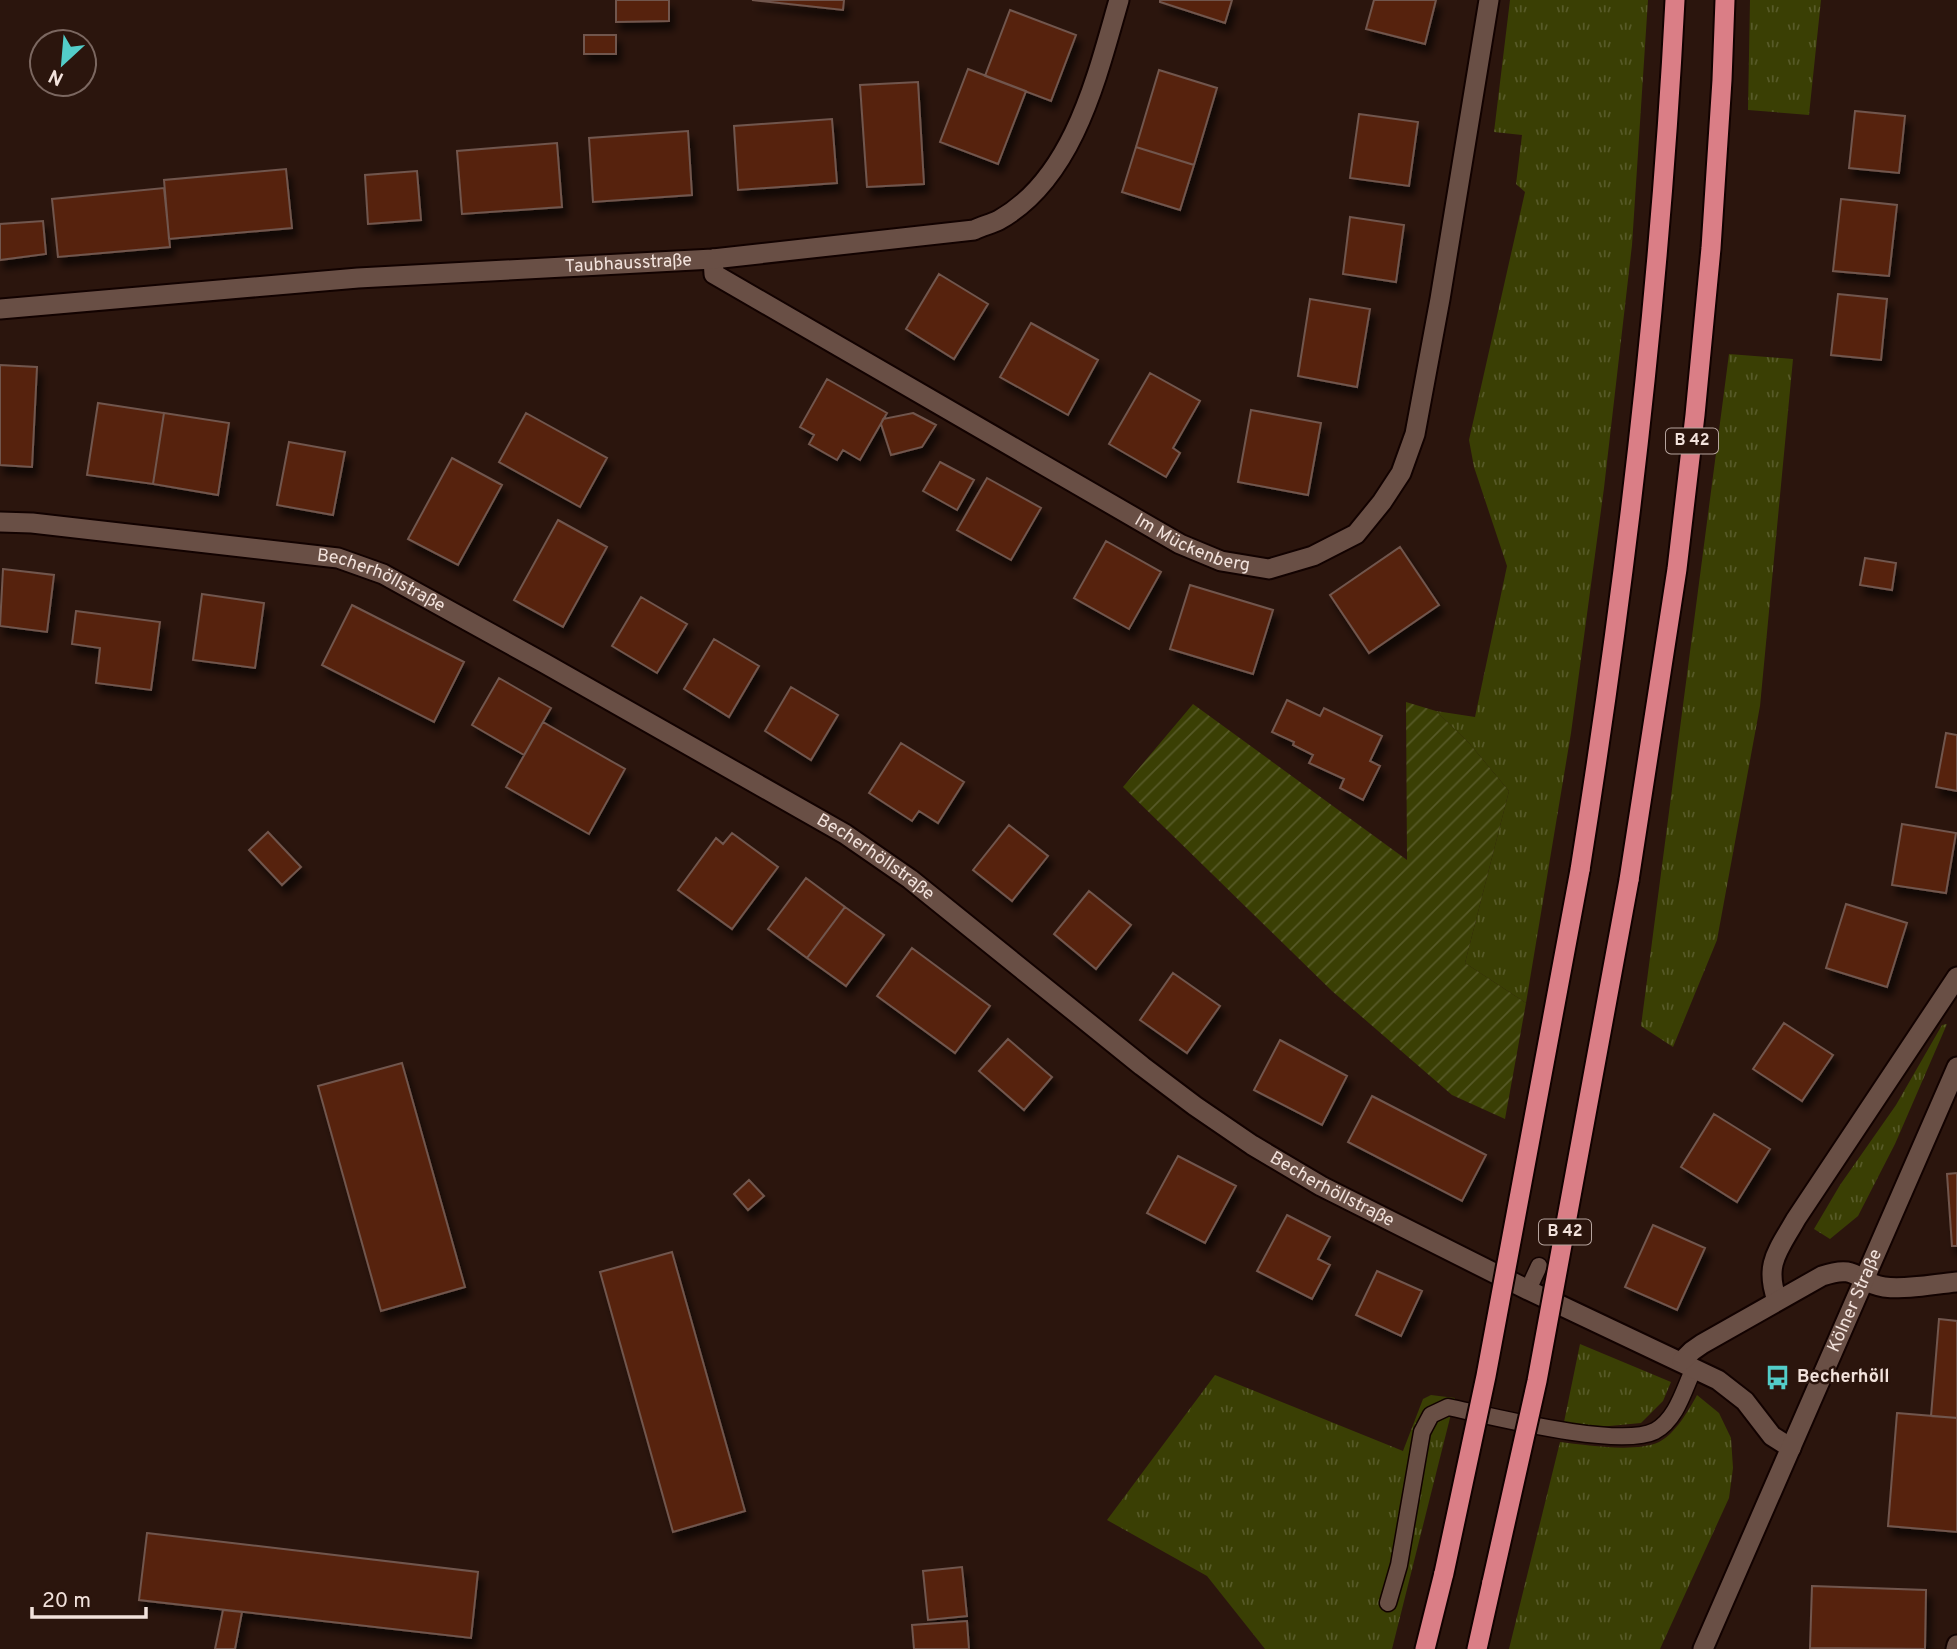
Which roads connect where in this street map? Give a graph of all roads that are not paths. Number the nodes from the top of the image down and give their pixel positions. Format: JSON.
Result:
{"nodes":[{"id":1,"x":1119,"y":0,"type":"edge"},
{"id":2,"x":1489,"y":0,"type":"edge"},
{"id":3,"x":1675,"y":0,"type":"edge"},
{"id":4,"x":1725,"y":0,"type":"edge"},
{"id":5,"x":713,"y":258,"type":"junction"},
{"id":6,"x":0,"y":309,"type":"edge"},
{"id":7,"x":0,"y":522,"type":"edge"},
{"id":8,"x":1957,"y":977,"type":"edge"},
{"id":9,"x":1957,"y":1067,"type":"edge"},
{"id":10,"x":1539,"y":1266,"type":"dead end"},
{"id":11,"x":1865,"y":1279,"type":"junction"},
{"id":12,"x":1957,"y":1282,"type":"edge"},
{"id":13,"x":1528,"y":1290,"type":"junction"},
{"id":14,"x":1777,"y":1300,"type":"junction"},
{"id":15,"x":1688,"y":1365,"type":"junction"},
{"id":16,"x":1791,"y":1448,"type":"junction"},
{"id":17,"x":1388,"y":1603,"type":"dead end"},
{"id":18,"x":1425,"y":1649,"type":"edge"},
{"id":19,"x":1477,"y":1649,"type":"edge"},
{"id":20,"x":1703,"y":1649,"type":"edge"}],
"edges":[{"from":1,"to":5,"type":"street","name":"Taubhausstraße"},
{"from":2,"to":5,"type":"street","name":"Im Mückenberg"},
{"from":3,"to":18,"type":"highway","number":"B 42","bridge":true},
{"from":4,"to":19,"type":"highway","number":"B 42","bridge":true},
{"from":5,"to":6,"type":"street","name":"Taubhausstraße"},
{"from":7,"to":13,"type":"street","name":"Becherhöllstraße"},
{"from":8,"to":14,"type":"street"},
{"from":9,"to":11,"type":"street","name":"Kölner Straße"},
{"from":10,"to":13,"type":"lane"},
{"from":11,"to":12,"type":"street"},
{"from":11,"to":14,"type":"street"},
{"from":11,"to":16,"type":"street","name":"Kölner Straße"},
{"from":13,"to":15,"type":"street","name":"Becherhöllstraße"},
{"from":14,"to":15,"type":"street"},
{"from":15,"to":16,"type":"street","name":"Becherhöllstraße"},
{"from":15,"to":17,"type":"lane"},
{"from":16,"to":20,"type":"street","name":"Kölner Straße"}]}
